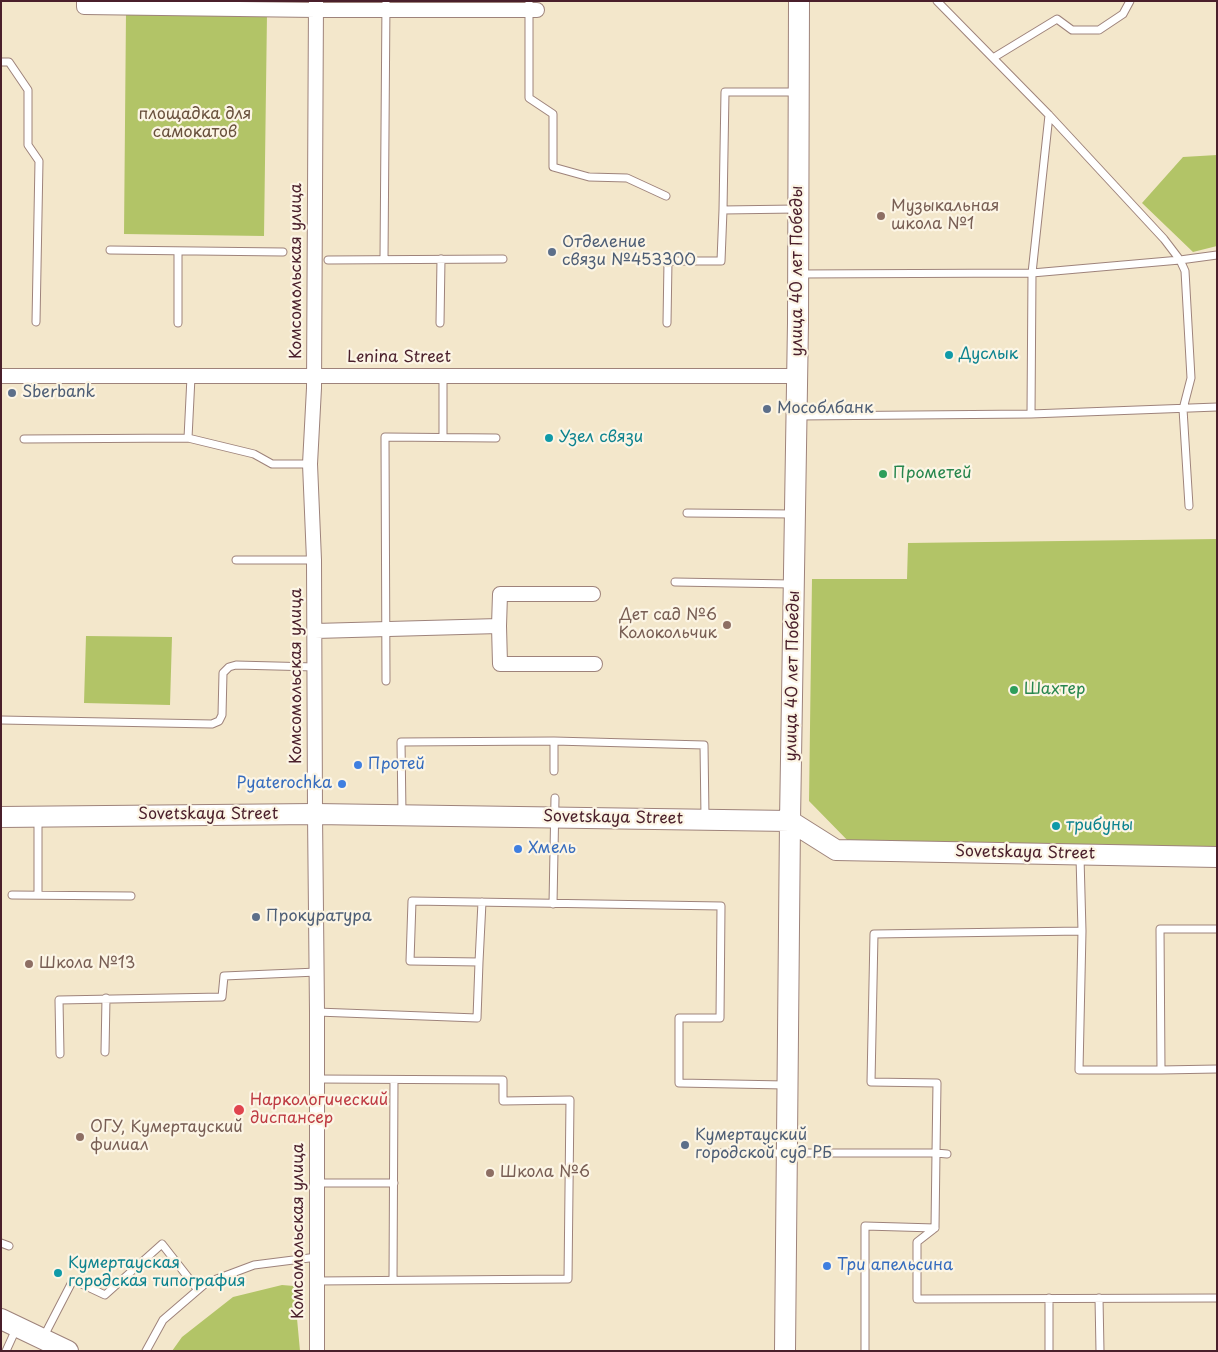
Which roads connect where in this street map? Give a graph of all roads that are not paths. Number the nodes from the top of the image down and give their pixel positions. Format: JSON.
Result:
{"nodes":[{"id":1,"x":84,"y":1,"type":"edge"},
{"id":2,"x":799,"y":1,"type":"edge"},
{"id":3,"x":937,"y":1,"type":"edge"},
{"id":4,"x":1130,"y":1,"type":"edge"},
{"id":5,"x":316,"y":6,"type":"edge"},
{"id":6,"x":386,"y":6,"type":"edge"},
{"id":7,"x":531,"y":7,"type":"edge"},
{"id":8,"x":993,"y":58,"type":"junction"},
{"id":9,"x":1,"y":62,"type":"edge"},
{"id":10,"x":799,"y":92,"type":"junction"},
{"id":11,"x":1049,"y":115,"type":"junction"},
{"id":12,"x":666,"y":196,"type":"dead end"},
{"id":13,"x":799,"y":209,"type":"junction"},
{"id":14,"x":723,"y":210,"type":"junction"},
{"id":15,"x":110,"y":250,"type":"dead end"},
{"id":16,"x":178,"y":251,"type":"junction"},
{"id":17,"x":283,"y":252,"type":"dead end"},
{"id":18,"x":1217,"y":254,"type":"edge"},
{"id":19,"x":384,"y":259,"type":"junction"},
{"id":20,"x":441,"y":259,"type":"junction"},
{"id":21,"x":503,"y":259,"type":"dead end"},
{"id":22,"x":328,"y":260,"type":"dead end"},
{"id":23,"x":1180,"y":260,"type":"junction"},
{"id":24,"x":1032,"y":273,"type":"junction"},
{"id":25,"x":798,"y":274,"type":"junction"},
{"id":26,"x":36,"y":322,"type":"dead end"},
{"id":27,"x":178,"y":323,"type":"dead end"},
{"id":28,"x":440,"y":323,"type":"dead end"},
{"id":29,"x":667,"y":323,"type":"dead end"},
{"id":30,"x":314,"y":375,"type":"junction"},
{"id":31,"x":1,"y":376,"type":"edge"},
{"id":32,"x":443,"y":376,"type":"junction"},
{"id":33,"x":798,"y":376,"type":"junction"},
{"id":34,"x":191,"y":377,"type":"junction"},
{"id":35,"x":1217,"y":407,"type":"edge"},
{"id":36,"x":1183,"y":409,"type":"junction"},
{"id":37,"x":1031,"y":414,"type":"junction"},
{"id":38,"x":797,"y":416,"type":"junction"},
{"id":39,"x":443,"y":437,"type":"junction"},
{"id":40,"x":24,"y":438,"type":"dead end"},
{"id":41,"x":188,"y":438,"type":"junction"},
{"id":42,"x":496,"y":438,"type":"dead end"},
{"id":43,"x":310,"y":464,"type":"junction"},
{"id":44,"x":1189,"y":506,"type":"dead end"},
{"id":45,"x":687,"y":513,"type":"dead end"},
{"id":46,"x":795,"y":514,"type":"junction"},
{"id":47,"x":236,"y":560,"type":"dead end"},
{"id":48,"x":314,"y":560,"type":"junction"},
{"id":49,"x":675,"y":582,"type":"dead end"},
{"id":50,"x":794,"y":584,"type":"junction"},
{"id":51,"x":593,"y":594,"type":"dead end"},
{"id":52,"x":499,"y":626,"type":"junction"},
{"id":53,"x":386,"y":629,"type":"junction"},
{"id":54,"x":314,"y":631,"type":"junction"},
{"id":55,"x":595,"y":664,"type":"dead end"},
{"id":56,"x":315,"y":666,"type":"junction"},
{"id":57,"x":386,"y":681,"type":"dead end"},
{"id":58,"x":1,"y":720,"type":"edge"},
{"id":59,"x":554,"y":741,"type":"junction"},
{"id":60,"x":554,"y":771,"type":"dead end"},
{"id":61,"x":555,"y":808,"type":"junction"},
{"id":62,"x":315,"y":814,"type":"junction"},
{"id":63,"x":402,"y":815,"type":"junction"},
{"id":64,"x":38,"y":816,"type":"junction"},
{"id":65,"x":1,"y":817,"type":"edge"},
{"id":66,"x":705,"y":820,"type":"junction"},
{"id":67,"x":790,"y":821,"type":"junction"},
{"id":68,"x":1080,"y":854,"type":"junction"},
{"id":69,"x":1217,"y":857,"type":"edge"},
{"id":70,"x":12,"y":894,"type":"dead end"},
{"id":71,"x":38,"y":895,"type":"junction"},
{"id":72,"x":131,"y":896,"type":"dead end"},
{"id":73,"x":482,"y":902,"type":"junction"},
{"id":74,"x":553,"y":904,"type":"junction"},
{"id":75,"x":1217,"y":929,"type":"edge"},
{"id":76,"x":1082,"y":932,"type":"junction"},
{"id":77,"x":479,"y":962,"type":"junction"},
{"id":78,"x":317,"y":972,"type":"junction"},
{"id":79,"x":106,"y":998,"type":"junction"},
{"id":80,"x":317,"y":1012,"type":"junction"},
{"id":81,"x":105,"y":1052,"type":"dead end"},
{"id":82,"x":60,"y":1054,"type":"dead end"},
{"id":83,"x":1161,"y":1070,"type":"junction"},
{"id":84,"x":1217,"y":1070,"type":"edge"},
{"id":85,"x":317,"y":1079,"type":"junction"},
{"id":86,"x":394,"y":1080,"type":"junction"},
{"id":87,"x":788,"y":1085,"type":"junction"},
{"id":88,"x":708,"y":1153,"type":"dead end"},
{"id":89,"x":936,"y":1153,"type":"junction"},
{"id":90,"x":787,"y":1154,"type":"junction"},
{"id":91,"x":947,"y":1154,"type":"dead end"},
{"id":92,"x":394,"y":1182,"type":"junction"},
{"id":93,"x":317,"y":1183,"type":"junction"},
{"id":94,"x":935,"y":1228,"type":"junction"},
{"id":95,"x":317,"y":1257,"type":"junction"},
{"id":96,"x":394,"y":1280,"type":"junction"},
{"id":97,"x":317,"y":1281,"type":"junction"},
{"id":98,"x":198,"y":1290,"type":"junction"},
{"id":99,"x":1050,"y":1298,"type":"junction"},
{"id":100,"x":1099,"y":1298,"type":"junction"},
{"id":101,"x":1217,"y":1298,"type":"edge"},
{"id":102,"x":9,"y":1323,"type":"edge"},
{"id":103,"x":42,"y":1339,"type":"junction"},
{"id":104,"x":6,"y":1351,"type":"edge"},
{"id":105,"x":68,"y":1351,"type":"edge"},
{"id":106,"x":146,"y":1351,"type":"edge"},
{"id":107,"x":317,"y":1351,"type":"edge"},
{"id":108,"x":785,"y":1351,"type":"edge"},
{"id":109,"x":865,"y":1351,"type":"edge"},
{"id":110,"x":1049,"y":1351,"type":"edge"},
{"id":111,"x":1100,"y":1351,"type":"edge"}],
"edges":[{"from":1,"to":5,"type":"street"},
{"from":2,"to":10,"type":"main road","name":"улица 40 лет Победы"},
{"from":3,"to":8,"type":"lane"},
{"from":4,"to":8,"type":"lane"},
{"from":5,"to":6,"type":"street"},
{"from":5,"to":30,"type":"street","name":"Комсомольская улица"},
{"from":6,"to":7,"type":"street"},
{"from":6,"to":19,"type":"lane"},
{"from":7,"to":12,"type":"lane"},
{"from":8,"to":11,"type":"lane"},
{"from":9,"to":26,"type":"lane"},
{"from":10,"to":13,"type":"main road","name":"улица 40 лет Победы"},
{"from":10,"to":14,"type":"lane"},
{"from":11,"to":23,"type":"lane"},
{"from":11,"to":24,"type":"lane"},
{"from":13,"to":14,"type":"lane"},
{"from":13,"to":25,"type":"main road","name":"улица 40 лет Победы"},
{"from":14,"to":29,"type":"lane"},
{"from":15,"to":16,"type":"lane"},
{"from":16,"to":17,"type":"lane"},
{"from":16,"to":27,"type":"lane"},
{"from":18,"to":23,"type":"lane"},
{"from":19,"to":20,"type":"lane"},
{"from":19,"to":22,"type":"lane"},
{"from":20,"to":21,"type":"lane"},
{"from":20,"to":28,"type":"lane"},
{"from":23,"to":24,"type":"lane"},
{"from":23,"to":36,"type":"lane"},
{"from":24,"to":25,"type":"lane"},
{"from":24,"to":37,"type":"lane"},
{"from":25,"to":33,"type":"main road","name":"улица 40 лет Победы"},
{"from":30,"to":32,"type":"street","name":"Lenina Street"},
{"from":30,"to":34,"type":"street","name":"Lenina Street"},
{"from":30,"to":43,"type":"street","name":"Комсомольская улица"},
{"from":31,"to":34,"type":"street","name":"Lenina Street"},
{"from":32,"to":33,"type":"street","name":"Lenina Street"},
{"from":32,"to":39,"type":"lane"},
{"from":33,"to":38,"type":"main road","name":"улица 40 лет Победы"},
{"from":34,"to":41,"type":"lane"},
{"from":35,"to":36,"type":"lane"},
{"from":36,"to":37,"type":"lane"},
{"from":36,"to":44,"type":"lane"},
{"from":37,"to":38,"type":"lane"},
{"from":38,"to":46,"type":"main road","name":"улица 40 лет Победы"},
{"from":39,"to":42,"type":"lane"},
{"from":39,"to":53,"type":"lane"},
{"from":40,"to":41,"type":"lane"},
{"from":41,"to":43,"type":"lane"},
{"from":43,"to":48,"type":"street","name":"Комсомольская улица"},
{"from":45,"to":46,"type":"lane"},
{"from":46,"to":50,"type":"main road","name":"улица 40 лет Победы"},
{"from":47,"to":48,"type":"lane"},
{"from":48,"to":54,"type":"street","name":"Комсомольская улица"},
{"from":49,"to":50,"type":"lane"},
{"from":50,"to":67,"type":"main road","name":"улица 40 лет Победы"},
{"from":51,"to":52,"type":"street"},
{"from":52,"to":53,"type":"street"},
{"from":52,"to":55,"type":"street"},
{"from":53,"to":54,"type":"street"},
{"from":53,"to":57,"type":"lane"},
{"from":54,"to":56,"type":"street","name":"Комсомольская улица"},
{"from":56,"to":58,"type":"lane"},
{"from":56,"to":62,"type":"street","name":"Комсомольская улица"},
{"from":59,"to":60,"type":"lane"},
{"from":59,"to":63,"type":"lane"},
{"from":59,"to":66,"type":"lane"},
{"from":61,"to":63,"type":"main road","name":"Sovetskaya Street"},
{"from":61,"to":66,"type":"main road","name":"Sovetskaya Street"},
{"from":61,"to":74,"type":"lane"},
{"from":62,"to":63,"type":"main road","name":"Sovetskaya Street"},
{"from":62,"to":64,"type":"main road","name":"Sovetskaya Street"},
{"from":62,"to":78,"type":"street","name":"Комсомольская улица"},
{"from":64,"to":65,"type":"main road","name":"Sovetskaya Street"},
{"from":64,"to":71,"type":"lane"},
{"from":66,"to":67,"type":"main road","name":"Sovetskaya Street"},
{"from":67,"to":68,"type":"main road","name":"Sovetskaya Street"},
{"from":67,"to":87,"type":"main road","name":"улица 40 лет Победы"},
{"from":68,"to":69,"type":"main road","name":"Sovetskaya Street"},
{"from":68,"to":76,"type":"lane"},
{"from":70,"to":71,"type":"lane"},
{"from":71,"to":72,"type":"lane"},
{"from":73,"to":74,"type":"lane"},
{"from":73,"to":77,"type":"lane"},
{"from":73,"to":77,"type":"lane"},
{"from":74,"to":87,"type":"lane"},
{"from":75,"to":83,"type":"lane"},
{"from":76,"to":83,"type":"lane"},
{"from":76,"to":89,"type":"lane"},
{"from":77,"to":80,"type":"lane"},
{"from":78,"to":79,"type":"lane"},
{"from":78,"to":80,"type":"street","name":"Комсомольская улица"},
{"from":79,"to":81,"type":"lane"},
{"from":79,"to":82,"type":"lane"},
{"from":80,"to":85,"type":"street","name":"Комсомольская улица"},
{"from":83,"to":84,"type":"lane"},
{"from":85,"to":86,"type":"lane"},
{"from":85,"to":93,"type":"street","name":"Комсомольская улица"},
{"from":86,"to":92,"type":"lane"},
{"from":86,"to":96,"type":"lane"},
{"from":87,"to":90,"type":"main road","name":"улица 40 лет Победы"},
{"from":88,"to":90,"type":"lane"},
{"from":89,"to":90,"type":"lane"},
{"from":89,"to":91,"type":"lane"},
{"from":89,"to":94,"type":"lane"},
{"from":90,"to":108,"type":"main road","name":"улица 40 лет Победы"},
{"from":92,"to":93,"type":"lane"},
{"from":92,"to":96,"type":"lane"},
{"from":93,"to":95,"type":"street","name":"Комсомольская улица"},
{"from":94,"to":99,"type":"lane"},
{"from":94,"to":109,"type":"lane"},
{"from":95,"to":97,"type":"street","name":"Комсомольская улица"},
{"from":95,"to":98,"type":"lane"},
{"from":96,"to":97,"type":"lane"},
{"from":97,"to":107,"type":"street","name":"Комсомольская улица"},
{"from":98,"to":103,"type":"lane"},
{"from":98,"to":106,"type":"lane"},
{"from":99,"to":100,"type":"lane"},
{"from":99,"to":110,"type":"lane"},
{"from":100,"to":101,"type":"lane"},
{"from":100,"to":111,"type":"lane"},
{"from":102,"to":103,"type":"main road"},
{"from":102,"to":104,"type":"lane"},
{"from":103,"to":105,"type":"main road"}]}
